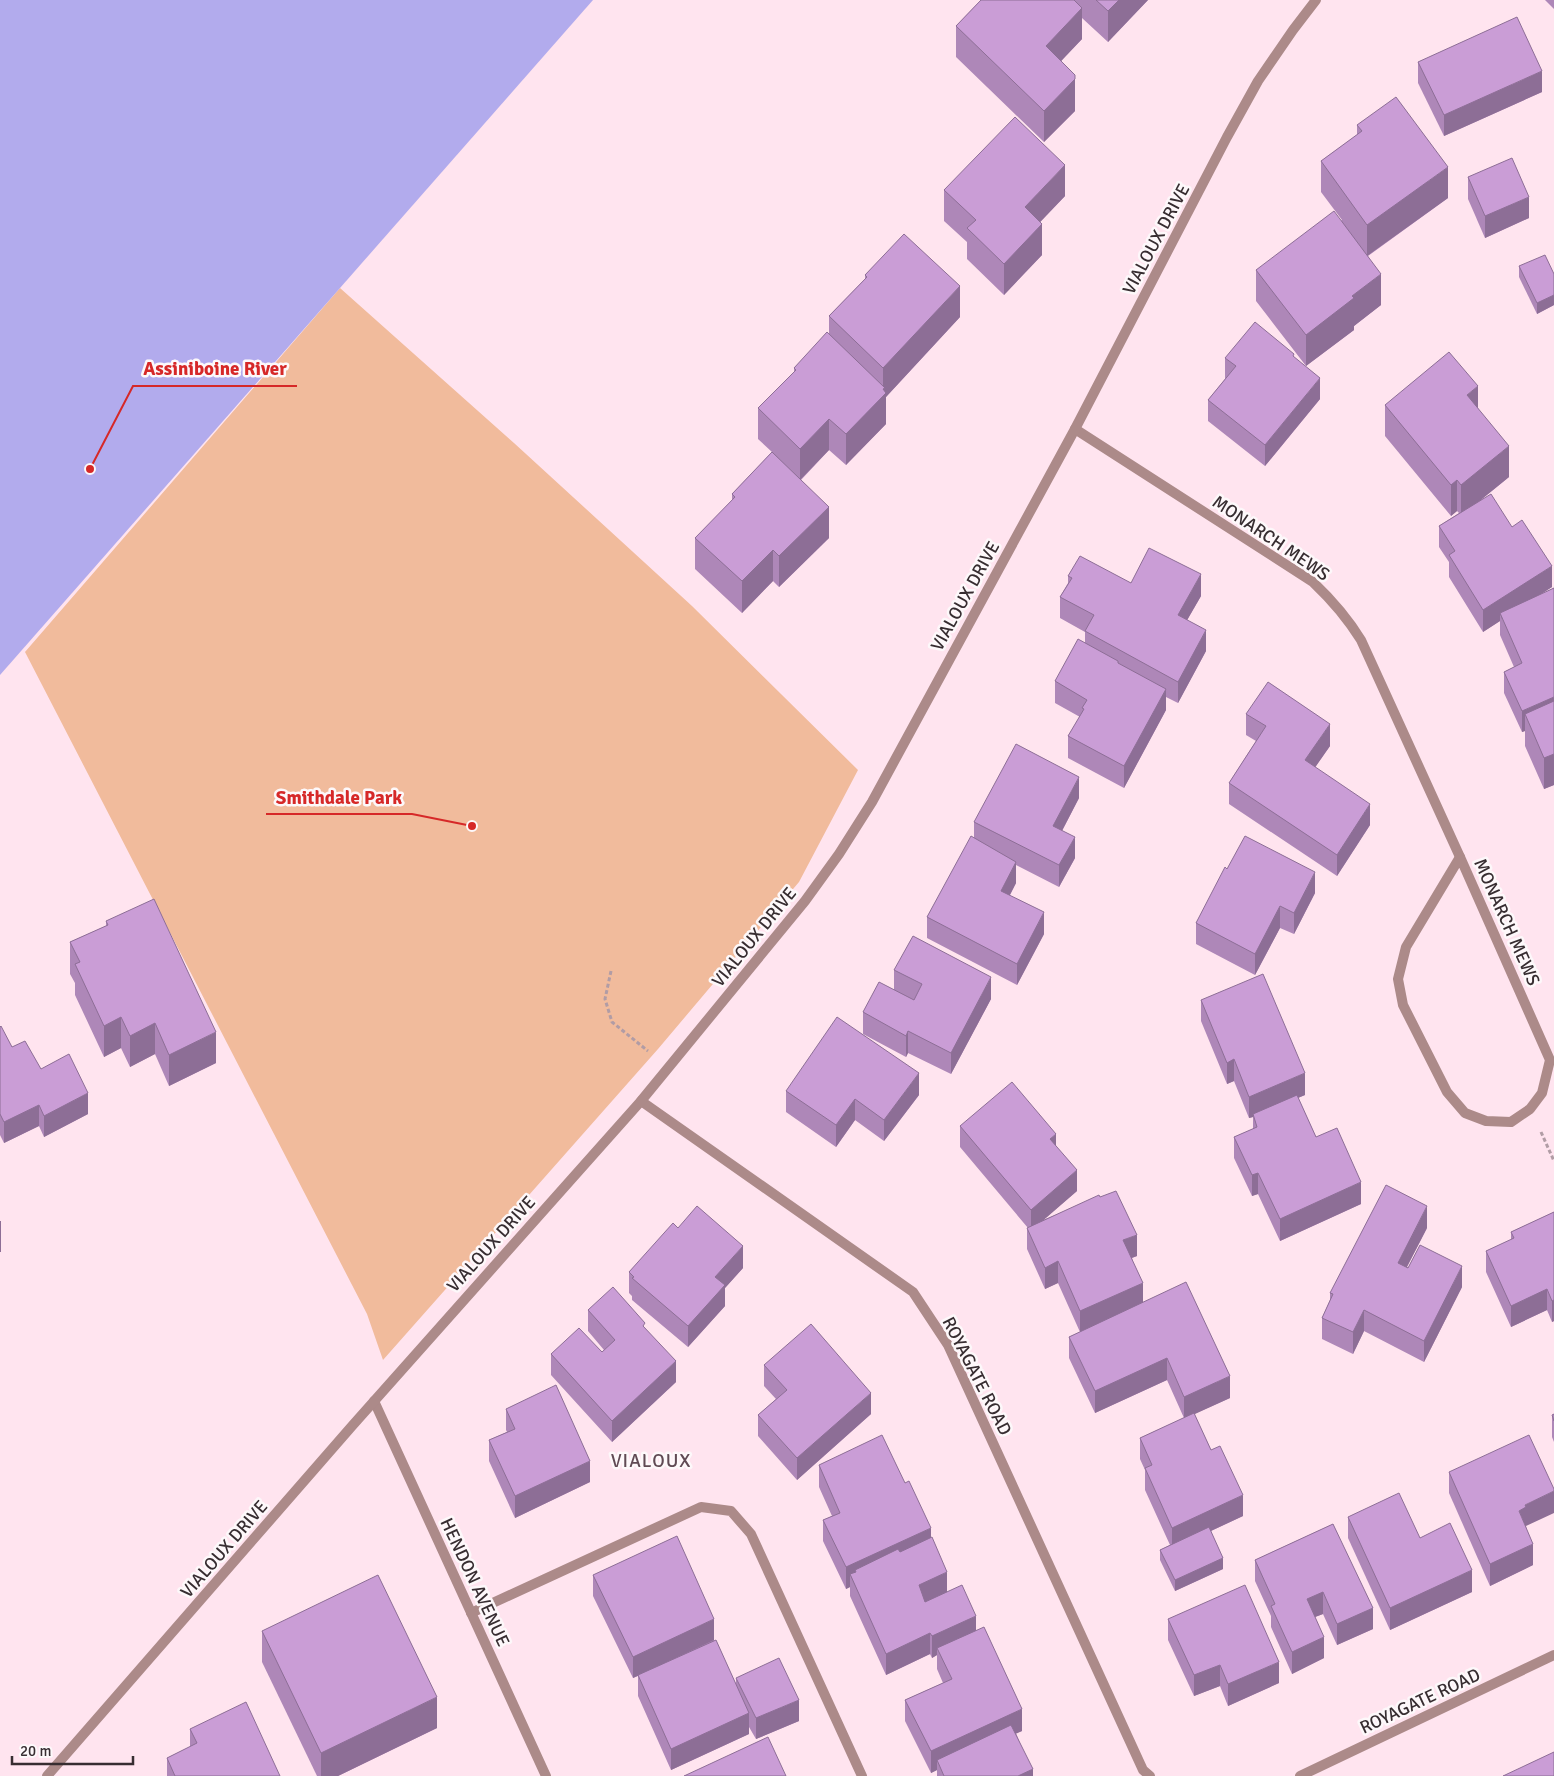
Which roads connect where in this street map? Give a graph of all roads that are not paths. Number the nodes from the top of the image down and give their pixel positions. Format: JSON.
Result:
{"nodes":[{"id":1,"x":1316,"y":0,"type":"edge"},
{"id":2,"x":1075,"y":429,"type":"junction"},
{"id":3,"x":1460,"y":857,"type":"junction"},
{"id":4,"x":640,"y":1101,"type":"junction"},
{"id":5,"x":374,"y":1401,"type":"junction"},
{"id":6,"x":471,"y":1613,"type":"junction"},
{"id":7,"x":1554,"y":1656,"type":"edge"},
{"id":8,"x":47,"y":1776,"type":"edge"},
{"id":9,"x":546,"y":1776,"type":"edge"},
{"id":10,"x":862,"y":1776,"type":"edge"},
{"id":11,"x":1150,"y":1776,"type":"edge"},
{"id":12,"x":1300,"y":1776,"type":"edge"}],
"edges":[{"from":1,"to":2,"type":"street","name":"VIALOUX DRIVE"},
{"from":2,"to":3,"type":"street","name":"MONARCH MEWS"},
{"from":2,"to":4,"type":"street","name":"VIALOUX DRIVE"},
{"from":3,"to":3,"type":"street","name":"MONARCH MEWS"},
{"from":4,"to":5,"type":"street","name":"VIALOUX DRIVE"},
{"from":4,"to":11,"type":"street","name":"ROYAGATE ROAD"},
{"from":5,"to":6,"type":"street","name":"HENDON AVENUE"},
{"from":5,"to":8,"type":"street","name":"VIALOUX DRIVE"},
{"from":6,"to":9,"type":"street","name":"HENDON AVENUE"},
{"from":6,"to":10,"type":"street"},
{"from":7,"to":12,"type":"street","name":"ROYAGATE ROAD"}]}
